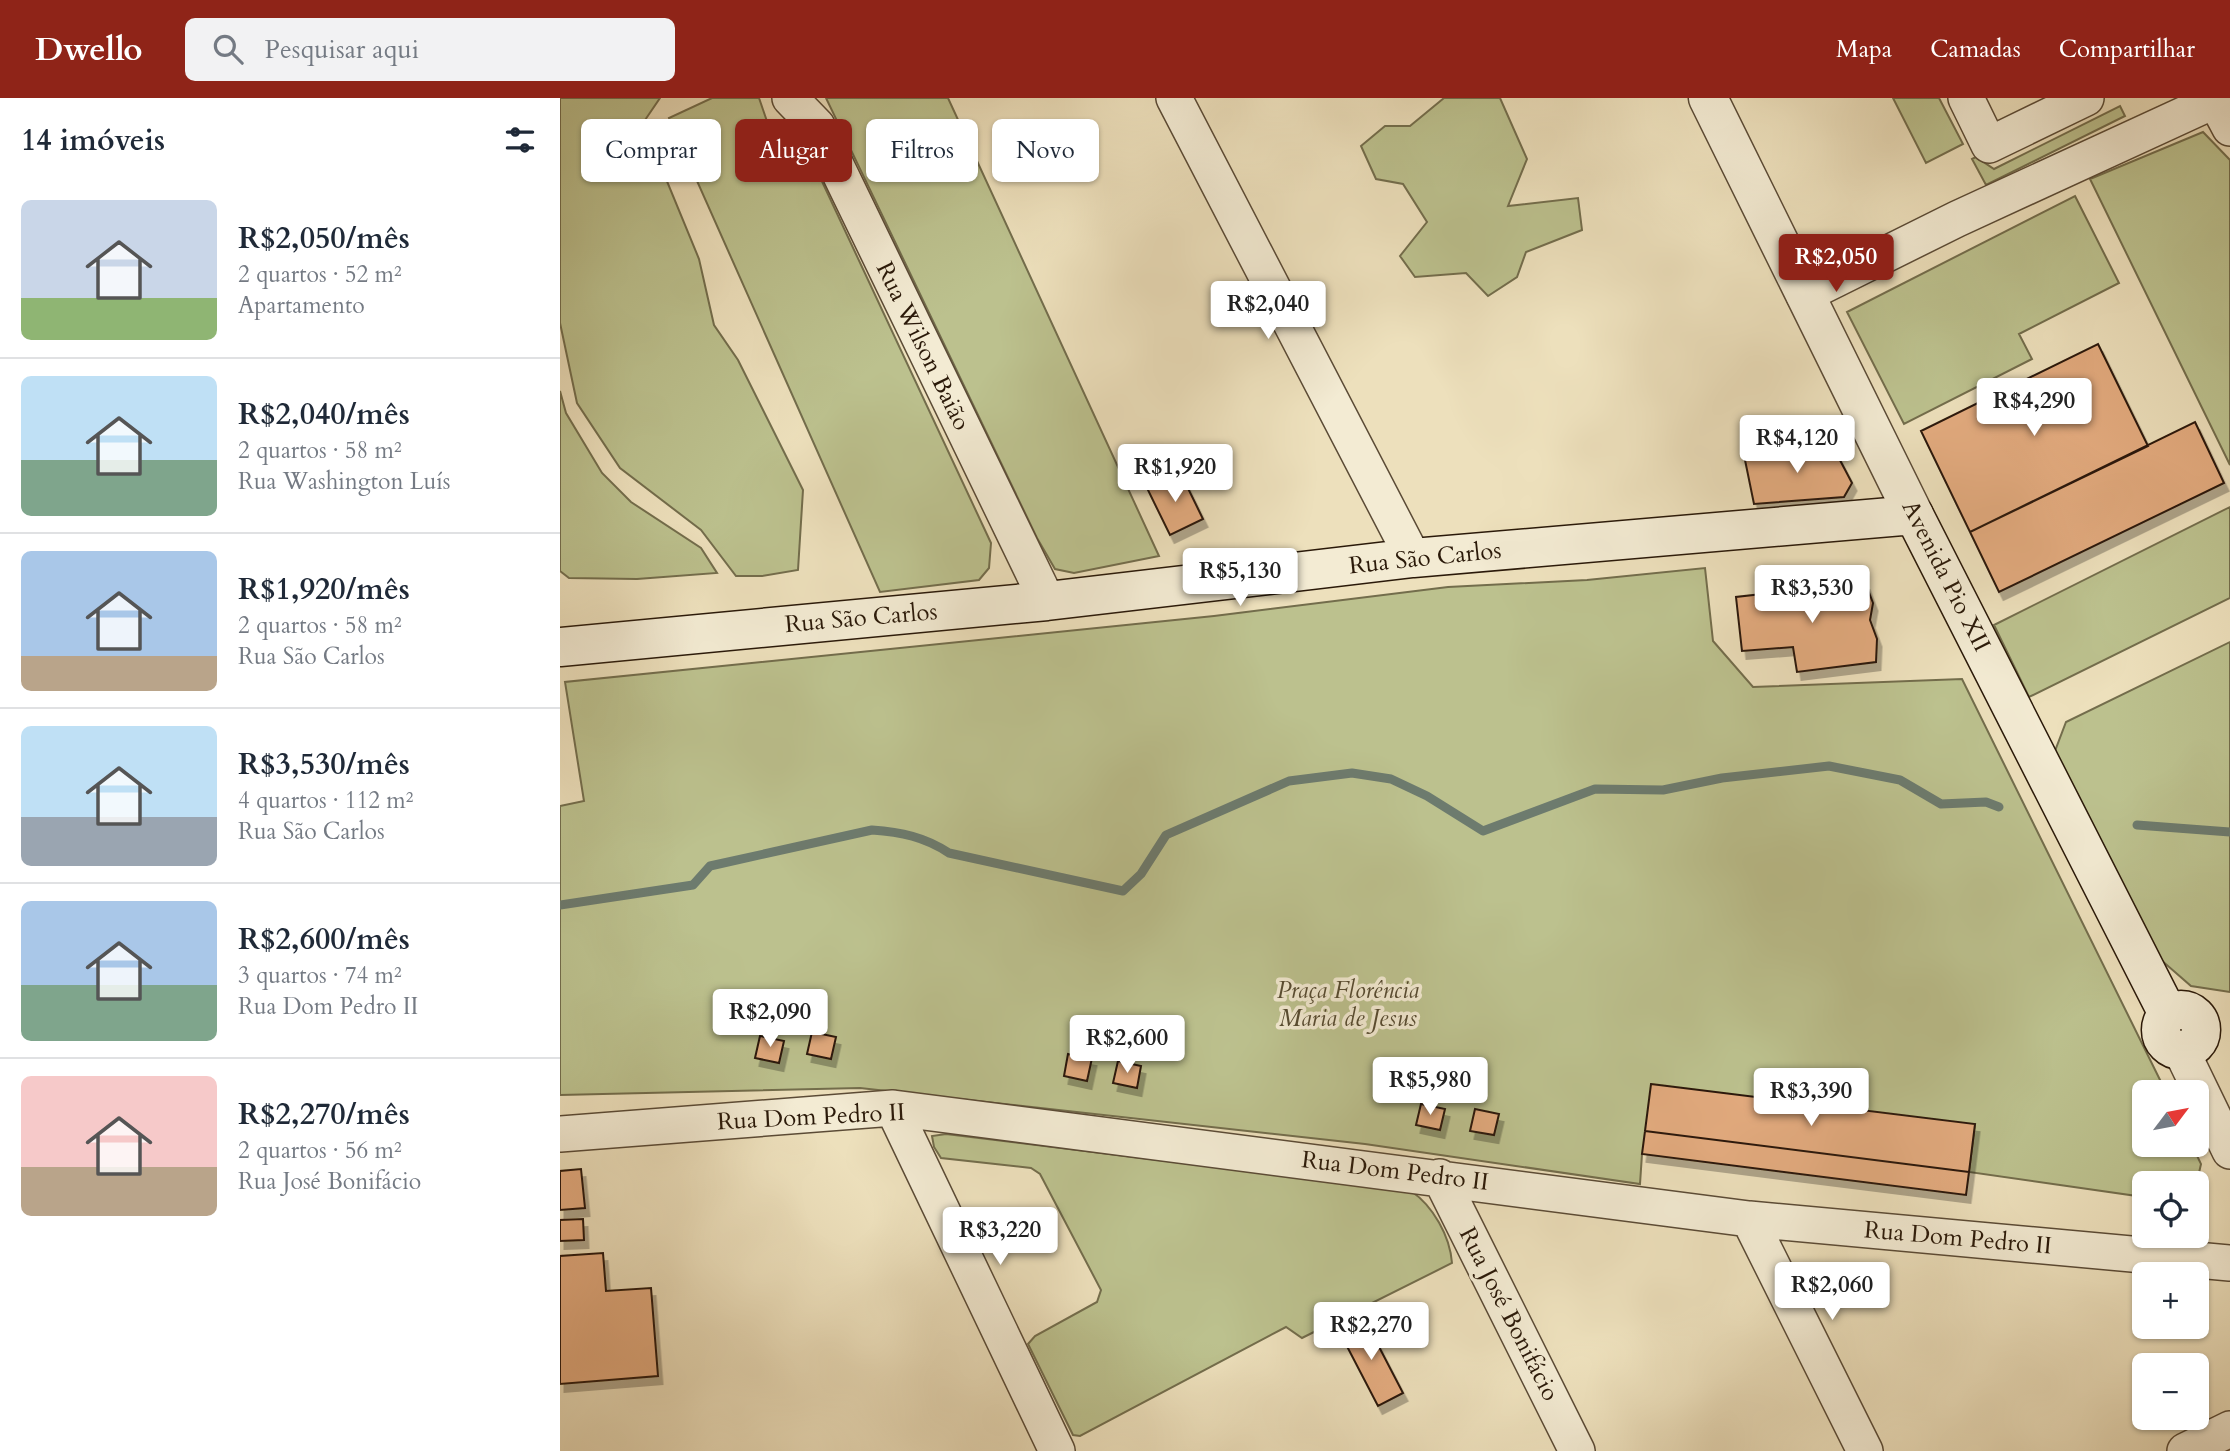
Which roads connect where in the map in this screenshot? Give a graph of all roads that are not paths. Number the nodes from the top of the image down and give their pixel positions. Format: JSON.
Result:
{"nodes":[{"id":1,"x":790,"y":98,"type":"edge"},
{"id":2,"x":1174,"y":98,"type":"edge"},
{"id":3,"x":1708,"y":98,"type":"edge"},
{"id":4,"x":1966,"y":98,"type":"edge"},
{"id":5,"x":2086,"y":98,"type":"edge"},
{"id":6,"x":2220,"y":106,"type":"edge"},
{"id":7,"x":1804,"y":295,"type":"junction"},
{"id":8,"x":1914,"y":515,"type":"junction"},
{"id":9,"x":1413,"y":558,"type":"junction"},
{"id":10,"x":1047,"y":601,"type":"junction"},
{"id":11,"x":560,"y":647,"type":"edge"},
{"id":12,"x":2195,"y":1032,"type":"edge"},
{"id":13,"x":893,"y":1108,"type":"junction"},
{"id":14,"x":560,"y":1134,"type":"edge"},
{"id":15,"x":2230,"y":1151,"type":"edge"},
{"id":16,"x":1440,"y":1177,"type":"junction"},
{"id":17,"x":1749,"y":1219,"type":"junction"},
{"id":18,"x":2230,"y":1263,"type":"edge"},
{"id":19,"x":2230,"y":1429,"type":"edge"},
{"id":20,"x":1057,"y":1451,"type":"edge"},
{"id":21,"x":1577,"y":1451,"type":"edge"},
{"id":22,"x":1865,"y":1451,"type":"edge"},
{"id":23,"x":2185,"y":1451,"type":"edge"}],
"edges":[{"from":1,"to":10,"type":"street","name":"Rua Wilson Baião"},
{"from":2,"to":9,"type":"street"},
{"from":3,"to":7,"type":"main road","name":"Avenida Pio XII"},
{"from":4,"to":5,"type":"street"},
{"from":6,"to":7,"type":"street"},
{"from":7,"to":8,"type":"main road","name":"Avenida Pio XII"},
{"from":8,"to":9,"type":"main road","name":"Rua São Carlos"},
{"from":8,"to":12,"type":"main road","name":"Avenida Pio XII"},
{"from":9,"to":10,"type":"main road","name":"Rua São Carlos"},
{"from":10,"to":11,"type":"main road","name":"Rua São Carlos"},
{"from":12,"to":15,"type":"street","name":"Avenida Pio XII"},
{"from":13,"to":14,"type":"street","name":"Rua Dom Pedro II"},
{"from":13,"to":16,"type":"street","name":"Rua Dom Pedro II"},
{"from":13,"to":20,"type":"street"},
{"from":16,"to":17,"type":"street","name":"Rua Dom Pedro II"},
{"from":16,"to":21,"type":"street","name":"Rua José Bonifácio"},
{"from":17,"to":18,"type":"street","name":"Rua Dom Pedro II"},
{"from":17,"to":22,"type":"street"},
{"from":19,"to":23,"type":"street"}]}
